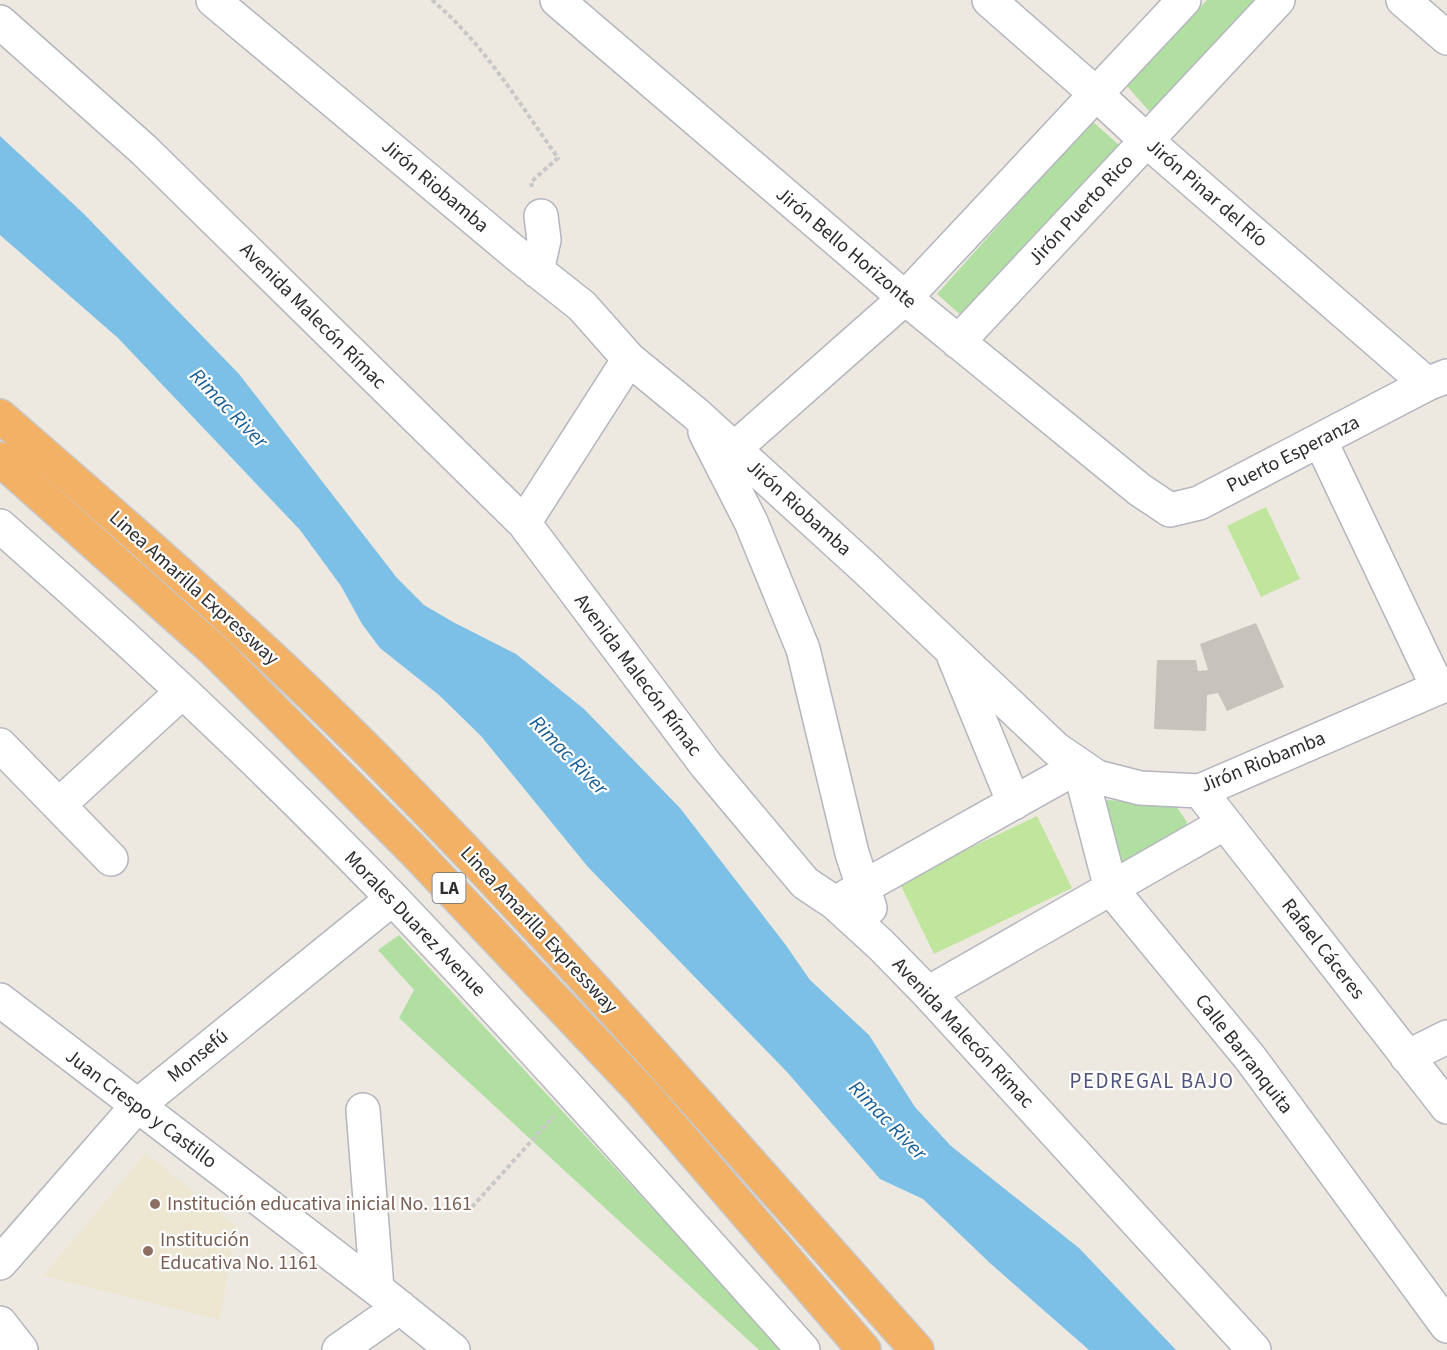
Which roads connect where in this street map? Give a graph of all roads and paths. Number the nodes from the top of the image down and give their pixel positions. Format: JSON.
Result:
{"nodes":[{"id":1,"x":213,"y":0,"type":"edge"},
{"id":2,"x":432,"y":0,"type":"edge"},
{"id":3,"x":557,"y":0,"type":"edge"},
{"id":4,"x":989,"y":0,"type":"edge"},
{"id":5,"x":1184,"y":0,"type":"edge"},
{"id":6,"x":1278,"y":0,"type":"edge"},
{"id":7,"x":1403,"y":0,"type":"edge"},
{"id":8,"x":0,"y":22,"type":"edge"},
{"id":9,"x":1447,"y":38,"type":"edge"},
{"id":10,"x":1095,"y":93,"type":"junction"},
{"id":11,"x":1146,"y":141,"type":"junction"},
{"id":12,"x":542,"y":216,"type":"joint"},
{"id":13,"x":537,"y":271,"type":"junction"},
{"id":14,"x":905,"y":298,"type":"junction"},
{"id":15,"x":958,"y":342,"type":"junction"},
{"id":16,"x":629,"y":359,"type":"junction"},
{"id":17,"x":1437,"y":380,"type":"edge"},
{"id":18,"x":696,"y":414,"type":"junction"},
{"id":19,"x":0,"y":416,"type":"edge"},
{"id":20,"x":1320,"y":440,"type":"junction"},
{"id":21,"x":734,"y":448,"type":"junction"},
{"id":22,"x":0,"y":459,"type":"edge"},
{"id":23,"x":1140,"y":490,"type":"joint"},
{"id":24,"x":524,"y":523,"type":"junction"},
{"id":25,"x":0,"y":526,"type":"edge"},
{"id":26,"x":950,"y":648,"type":"junction"},
{"id":27,"x":1443,"y":686,"type":"edge"},
{"id":28,"x":182,"y":692,"type":"junction"},
{"id":29,"x":0,"y":746,"type":"edge"},
{"id":30,"x":1079,"y":766,"type":"junction"},
{"id":31,"x":1200,"y":791,"type":"junction"},
{"id":32,"x":1014,"y":803,"type":"junction"},
{"id":33,"x":60,"y":804,"type":"junction"},
{"id":34,"x":1225,"y":824,"type":"junction"},
{"id":35,"x":111,"y":859,"type":"dead end"},
{"id":36,"x":864,"y":887,"type":"junction"},
{"id":37,"x":1111,"y":889,"type":"junction"},
{"id":38,"x":392,"y":899,"type":"junction"},
{"id":39,"x":835,"y":903,"type":"junction"},
{"id":40,"x":881,"y":945,"type":"junction"},
{"id":41,"x":928,"y":993,"type":"junction"},
{"id":42,"x":0,"y":1000,"type":"edge"},
{"id":43,"x":1447,"y":1036,"type":"edge"},
{"id":44,"x":1407,"y":1057,"type":"junction"},
{"id":45,"x":574,"y":1095,"type":"junction"},
{"id":46,"x":137,"y":1106,"type":"junction"},
{"id":47,"x":1447,"y":1107,"type":"edge"},
{"id":48,"x":363,"y":1110,"type":"dead end"},
{"id":49,"x":472,"y":1207,"type":"dead end"},
{"id":50,"x":0,"y":1263,"type":"edge"},
{"id":51,"x":388,"y":1298,"type":"junction"},
{"id":52,"x":0,"y":1323,"type":"edge"},
{"id":53,"x":1447,"y":1326,"type":"edge"},
{"id":54,"x":21,"y":1350,"type":"edge"},
{"id":55,"x":339,"y":1350,"type":"edge"},
{"id":56,"x":453,"y":1350,"type":"edge"},
{"id":57,"x":803,"y":1350,"type":"edge"},
{"id":58,"x":864,"y":1350,"type":"edge"},
{"id":59,"x":917,"y":1350,"type":"edge"},
{"id":60,"x":1254,"y":1350,"type":"edge"}],
"edges":[{"from":1,"to":13,"type":"street","name":"Jirón Riobamba"},
{"from":2,"to":12,"type":"path"},
{"from":3,"to":14,"type":"street","name":"Jirón Bello Horizonte"},
{"from":4,"to":10,"type":"street","name":"Jirón Pinar del Río"},
{"from":5,"to":10,"type":"street"},
{"from":6,"to":11,"type":"street","name":"Jirón Puerto Rico"},
{"from":7,"to":9,"type":"street"},
{"from":8,"to":24,"type":"street","name":"Avenida Malecón Rímac"},
{"from":10,"to":11,"type":"street","name":"Jirón Pinar del Río"},
{"from":10,"to":14,"type":"street"},
{"from":11,"to":15,"type":"street","name":"Jirón Puerto Rico"},
{"from":11,"to":17,"type":"street","name":"Jirón Pinar del Río"},
{"from":12,"to":13,"type":"street"},
{"from":13,"to":16,"type":"street","name":"Jirón Riobamba"},
{"from":14,"to":15,"type":"street","name":"Jirón Bello Horizonte"},
{"from":14,"to":21,"type":"street"},
{"from":15,"to":23,"type":"street","name":"Jirón Bello Horizonte"},
{"from":16,"to":18,"type":"street","name":"Jirón Riobamba"},
{"from":16,"to":24,"type":"street"},
{"from":17,"to":20,"type":"street","name":"Puerto Esperanza"},
{"from":18,"to":21,"type":"street","name":"Jirón Riobamba"},
{"from":18,"to":36,"type":"street"},
{"from":19,"to":59,"type":"highway","name":"Linea Amarilla Expressway","number":"LA"},
{"from":20,"to":23,"type":"street","name":"Puerto Esperanza"},
{"from":20,"to":27,"type":"street"},
{"from":21,"to":26,"type":"street","name":"Jirón Riobamba"},
{"from":22,"to":58,"type":"highway","name":"Linea Amarilla Expressway","number":"LA"},
{"from":24,"to":39,"type":"street","name":"Avenida Malecón Rímac"},
{"from":25,"to":28,"type":"street","name":"Morales Duarez Avenue"},
{"from":26,"to":30,"type":"street","name":"Jirón Riobamba"},
{"from":26,"to":32,"type":"street"},
{"from":27,"to":31,"type":"street","name":"Jirón Riobamba"},
{"from":28,"to":33,"type":"street"},
{"from":28,"to":38,"type":"street","name":"Morales Duarez Avenue"},
{"from":29,"to":33,"type":"street"},
{"from":30,"to":31,"type":"street","name":"Jirón Riobamba"},
{"from":30,"to":32,"type":"street"},
{"from":30,"to":37,"type":"street","name":"Calle Barranquita"},
{"from":31,"to":34,"type":"street","name":"Rafael Cáceres"},
{"from":32,"to":36,"type":"street"},
{"from":33,"to":35,"type":"street"},
{"from":34,"to":37,"type":"street"},
{"from":34,"to":44,"type":"street","name":"Rafael Cáceres"},
{"from":36,"to":39,"type":"street"},
{"from":36,"to":40,"type":"street"},
{"from":37,"to":41,"type":"street"},
{"from":37,"to":53,"type":"street","name":"Calle Barranquita"},
{"from":38,"to":45,"type":"street","name":"Morales Duarez Avenue"},
{"from":38,"to":46,"type":"street","name":"Monsefú"},
{"from":39,"to":40,"type":"street","name":"Avenida Malecón Rímac"},
{"from":40,"to":41,"type":"street","name":"Avenida Malecón Rímac"},
{"from":41,"to":60,"type":"street","name":"Avenida Malecón Rímac"},
{"from":42,"to":46,"type":"street","name":"Juan Crespo y Castillo"},
{"from":43,"to":44,"type":"street"},
{"from":44,"to":47,"type":"street","name":"Rafael Cáceres"},
{"from":45,"to":49,"type":"path"},
{"from":45,"to":57,"type":"street","name":"Morales Duarez Avenue"},
{"from":46,"to":50,"type":"street","name":"Monsefú"},
{"from":46,"to":51,"type":"street","name":"Juan Crespo y Castillo"},
{"from":48,"to":51,"type":"street"},
{"from":51,"to":55,"type":"street"},
{"from":51,"to":56,"type":"street","name":"Juan Crespo y Castillo"},
{"from":52,"to":54,"type":"street"}]}
